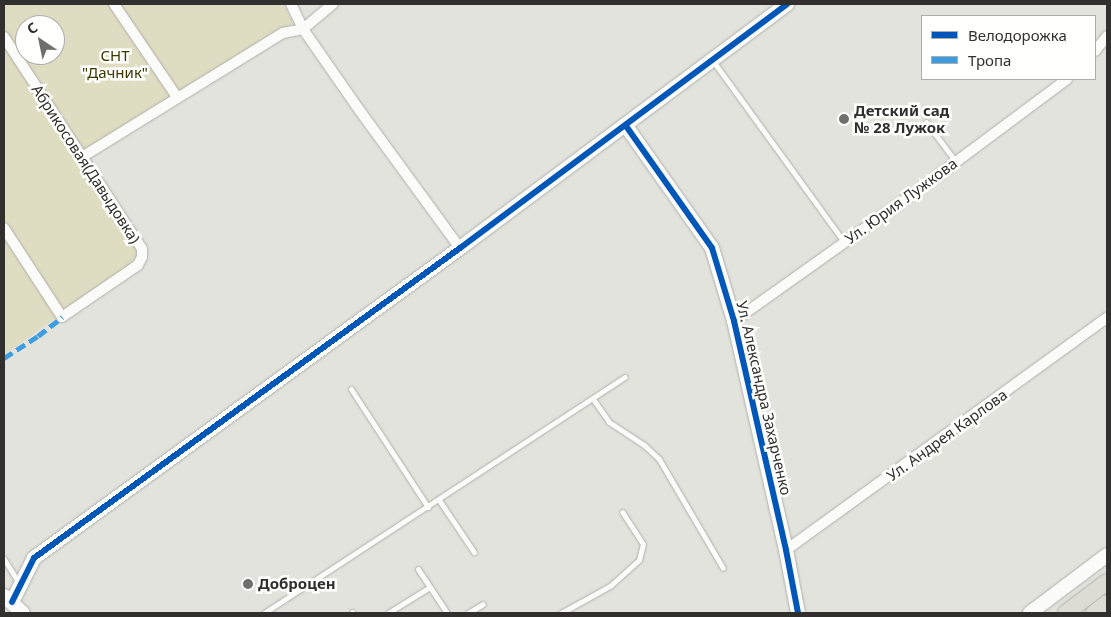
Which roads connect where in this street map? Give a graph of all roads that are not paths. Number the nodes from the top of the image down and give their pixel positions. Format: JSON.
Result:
{"nodes":[{"id":1,"x":114,"y":4,"type":"edge"},
{"id":2,"x":290,"y":4,"type":"edge"},
{"id":3,"x":334,"y":4,"type":"edge"},
{"id":4,"x":788,"y":4,"type":"edge"},
{"id":5,"x":303,"y":29,"type":"junction"},
{"id":6,"x":1107,"y":36,"type":"edge"},
{"id":7,"x":4,"y":37,"type":"edge"},
{"id":8,"x":1096,"y":50,"type":"edge"},
{"id":9,"x":712,"y":60,"type":"junction"},
{"id":10,"x":1066,"y":80,"type":"edge"},
{"id":11,"x":177,"y":97,"type":"junction"},
{"id":12,"x":926,"y":122,"type":"dead end"},
{"id":13,"x":626,"y":126,"type":"junction"},
{"id":14,"x":82,"y":157,"type":"junction"},
{"id":15,"x":956,"y":162,"type":"junction"},
{"id":16,"x":4,"y":228,"type":"edge"},
{"id":17,"x":844,"y":242,"type":"junction"},
{"id":18,"x":460,"y":248,"type":"junction"},
{"id":19,"x":1107,"y":318,"type":"edge"},
{"id":20,"x":734,"y":321,"type":"junction"},
{"id":21,"x":625,"y":378,"type":"dead end"},
{"id":22,"x":351,"y":389,"type":"dead end"},
{"id":23,"x":593,"y":399,"type":"junction"},
{"id":24,"x":439,"y":500,"type":"junction"},
{"id":25,"x":428,"y":507,"type":"junction"},
{"id":26,"x":622,"y":512,"type":"dead end"},
{"id":27,"x":786,"y":550,"type":"junction"},
{"id":28,"x":474,"y":552,"type":"dead end"},
{"id":29,"x":1107,"y":555,"type":"edge"},
{"id":30,"x":4,"y":559,"type":"edge"},
{"id":31,"x":723,"y":568,"type":"dead end"},
{"id":32,"x":418,"y":569,"type":"dead end"},
{"id":33,"x":1107,"y":582,"type":"edge"},
{"id":34,"x":20,"y":585,"type":"junction"},
{"id":35,"x":430,"y":587,"type":"junction"},
{"id":36,"x":8,"y":599,"type":"edge"},
{"id":37,"x":1107,"y":603,"type":"edge"},
{"id":38,"x":483,"y":604,"type":"dead end"},
{"id":39,"x":23,"y":613,"type":"edge"},
{"id":40,"x":264,"y":613,"type":"edge"},
{"id":41,"x":388,"y":613,"type":"edge"},
{"id":42,"x":447,"y":613,"type":"edge"},
{"id":43,"x":468,"y":613,"type":"edge"},
{"id":44,"x":561,"y":613,"type":"edge"},
{"id":45,"x":798,"y":613,"type":"edge"},
{"id":46,"x":1030,"y":613,"type":"edge"},
{"id":47,"x":1066,"y":613,"type":"edge"},
{"id":48,"x":1094,"y":613,"type":"edge"}],
"edges":[{"from":1,"to":11,"type":"street"},
{"from":2,"to":5,"type":"street"},
{"from":3,"to":5,"type":"street"},
{"from":4,"to":9,"type":"street"},
{"from":5,"to":11,"type":"street"},
{"from":5,"to":18,"type":"street"},
{"from":6,"to":8,"type":"street"},
{"from":7,"to":14,"type":"street","name":"Абрикосовая(Давыдовка)"},
{"from":9,"to":13,"type":"street"},
{"from":9,"to":17,"type":"lane"},
{"from":10,"to":15,"type":"street","name":"Ул. Юрия Лужкова"},
{"from":11,"to":14,"type":"street"},
{"from":12,"to":15,"type":"lane"},
{"from":13,"to":18,"type":"street"},
{"from":13,"to":20,"type":"street","name":"Ул. Александра Захарченко"},
{"from":14,"to":16,"type":"street","name":"Абрикосовая(Давыдовка)"},
{"from":15,"to":17,"type":"street","name":"Ул. Юрия Лужкова"},
{"from":17,"to":20,"type":"street","name":"Ул. Юрия Лужкова"},
{"from":18,"to":34,"type":"street"},
{"from":19,"to":27,"type":"street","name":"Ул. Андрея Карлова"},
{"from":20,"to":27,"type":"street","name":"Ул. Александра Захарченко"},
{"from":21,"to":23,"type":"lane"},
{"from":22,"to":25,"type":"lane"},
{"from":23,"to":24,"type":"lane"},
{"from":23,"to":31,"type":"lane"},
{"from":24,"to":25,"type":"lane"},
{"from":24,"to":28,"type":"lane"},
{"from":25,"to":40,"type":"lane"},
{"from":26,"to":44,"type":"lane"},
{"from":27,"to":45,"type":"street","name":"Ул. Александра Захарченко"},
{"from":29,"to":46,"type":"street"},
{"from":30,"to":34,"type":"lane"},
{"from":32,"to":35,"type":"lane"},
{"from":33,"to":47,"type":"main road"},
{"from":34,"to":36,"type":"street"},
{"from":35,"to":41,"type":"lane"},
{"from":35,"to":42,"type":"lane"},
{"from":36,"to":39,"type":"street"},
{"from":37,"to":48,"type":"main road"},
{"from":38,"to":43,"type":"lane"}]}
